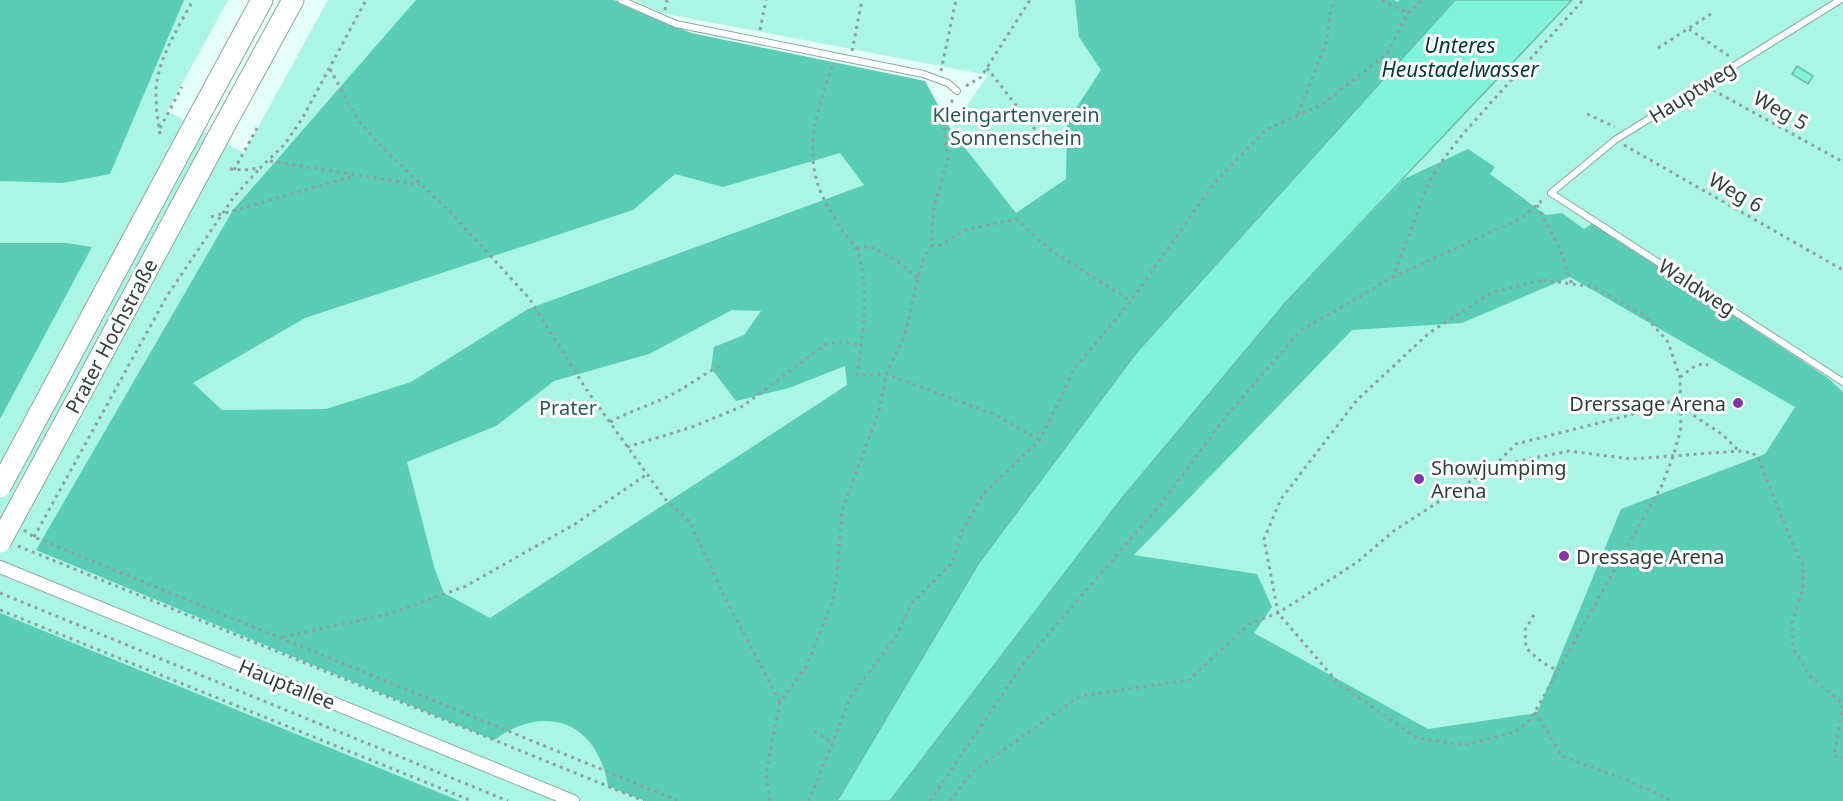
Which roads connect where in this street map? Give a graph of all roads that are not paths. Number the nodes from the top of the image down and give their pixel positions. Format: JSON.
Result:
{"nodes":[{"id":1,"x":262,"y":0,"type":"edge"},
{"id":2,"x":293,"y":0,"type":"edge"},
{"id":3,"x":621,"y":0,"type":"edge"},
{"id":4,"x":1840,"y":0,"type":"edge"},
{"id":5,"x":957,"y":91,"type":"road end"},
{"id":6,"x":1551,"y":193,"type":"joint"},
{"id":7,"x":1843,"y":382,"type":"edge"},
{"id":8,"x":0,"y":486,"type":"edge"},
{"id":9,"x":6,"y":543,"type":"edge"},
{"id":10,"x":0,"y":567,"type":"edge"},
{"id":11,"x":573,"y":801,"type":"edge"}],
"edges":[{"from":1,"to":8,"type":"highway","name":"Prater Hochstraße","bridge":true},
{"from":2,"to":9,"type":"highway","name":"Prater Hochstraße","bridge":true},
{"from":3,"to":5,"type":"lane"},
{"from":4,"to":6,"type":"lane","name":"Hauptweg"},
{"from":6,"to":7,"type":"lane","name":"Waldweg"},
{"from":10,"to":11,"type":"street","name":"Hauptallee"}]}
